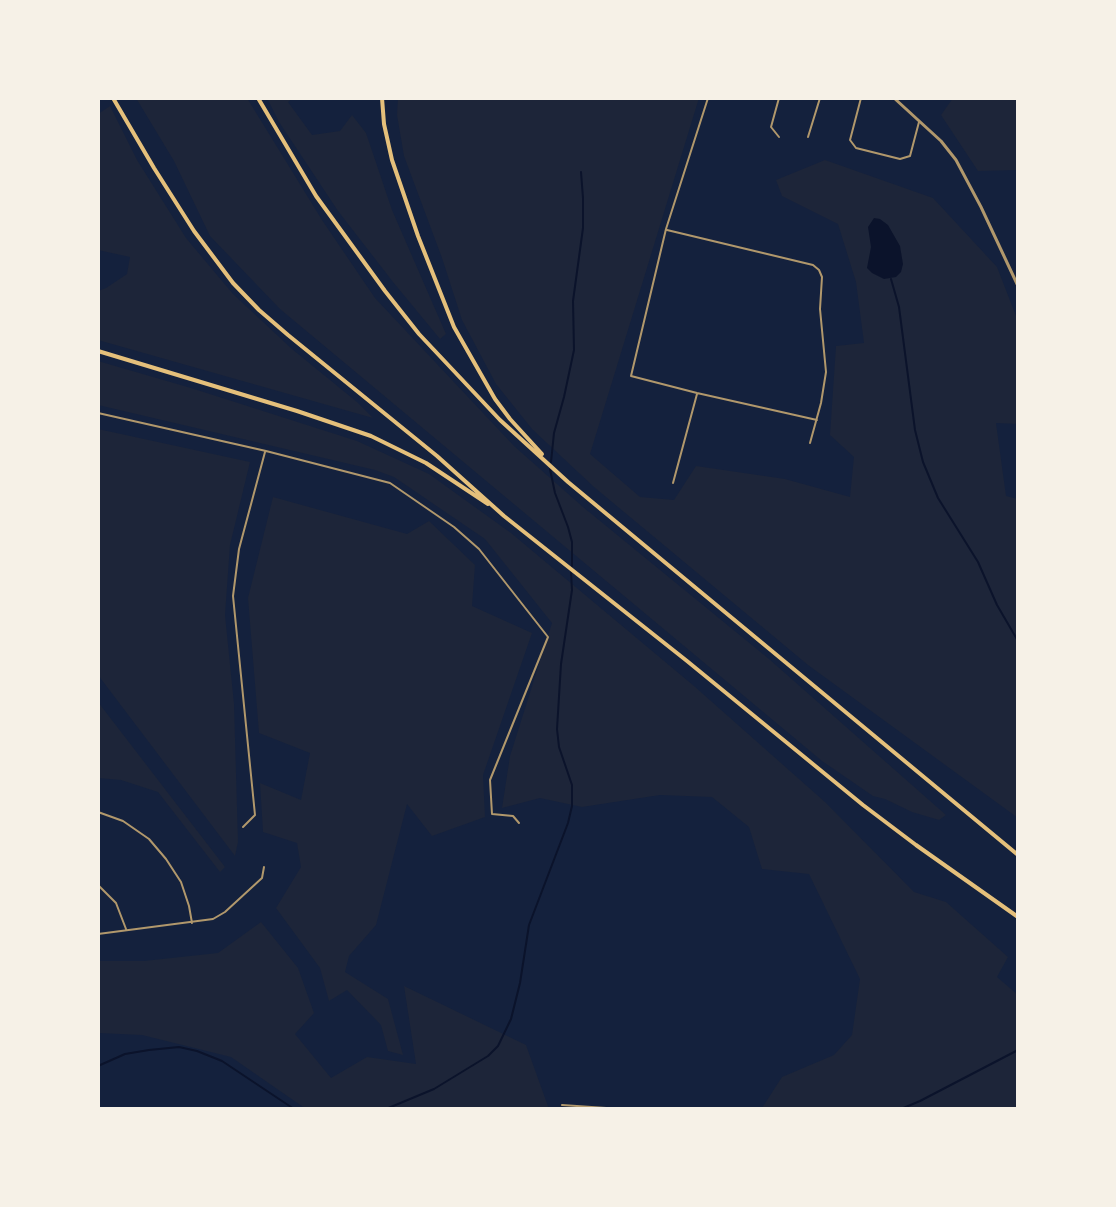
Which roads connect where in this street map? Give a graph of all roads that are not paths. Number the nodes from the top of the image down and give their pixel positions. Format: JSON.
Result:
{"nodes":[{"id":1,"x":113,"y":98,"type":"edge"},
{"id":2,"x":258,"y":98,"type":"edge"},
{"id":3,"x":382,"y":98,"type":"edge"},
{"id":4,"x":708,"y":98,"type":"edge"},
{"id":5,"x":779,"y":98,"type":"edge"},
{"id":6,"x":820,"y":98,"type":"edge"},
{"id":7,"x":861,"y":98,"type":"edge"},
{"id":8,"x":894,"y":98,"type":"edge"},
{"id":9,"x":919,"y":120,"type":"junction"},
{"id":10,"x":779,"y":137,"type":"dead end"},
{"id":11,"x":808,"y":137,"type":"dead end"},
{"id":12,"x":666,"y":229,"type":"junction"},
{"id":13,"x":1018,"y":286,"type":"edge"},
{"id":14,"x":98,"y":351,"type":"edge"},
{"id":15,"x":697,"y":393,"type":"junction"},
{"id":16,"x":98,"y":413,"type":"edge"},
{"id":17,"x":817,"y":420,"type":"junction"},
{"id":18,"x":810,"y":443,"type":"dead end"},
{"id":19,"x":266,"y":451,"type":"junction"},
{"id":20,"x":568,"y":482,"type":"junction"},
{"id":21,"x":673,"y":483,"type":"dead end"},
{"id":22,"x":504,"y":516,"type":"junction"},
{"id":23,"x":98,"y":812,"type":"edge"},
{"id":24,"x":519,"y":823,"type":"dead end"},
{"id":25,"x":243,"y":827,"type":"dead end"},
{"id":26,"x":1018,"y":855,"type":"edge"},
{"id":27,"x":264,"y":867,"type":"dead end"},
{"id":28,"x":98,"y":885,"type":"edge"},
{"id":29,"x":1018,"y":917,"type":"edge"},
{"id":30,"x":192,"y":923,"type":"junction"},
{"id":31,"x":126,"y":930,"type":"junction"},
{"id":32,"x":98,"y":934,"type":"edge"},
{"id":33,"x":562,"y":1105,"type":"dead end"},
{"id":34,"x":621,"y":1109,"type":"edge"}],
"edges":[{"from":1,"to":22,"type":"highway"},
{"from":2,"to":20,"type":"highway"},
{"from":3,"to":20,"type":"highway"},
{"from":4,"to":12,"type":"street"},
{"from":5,"to":10,"type":"street"},
{"from":6,"to":11,"type":"street"},
{"from":7,"to":9,"type":"street"},
{"from":8,"to":9,"type":"street"},
{"from":9,"to":13,"type":"street"},
{"from":12,"to":15,"type":"street"},
{"from":12,"to":17,"type":"street"},
{"from":14,"to":22,"type":"highway"},
{"from":15,"to":17,"type":"street"},
{"from":15,"to":21,"type":"street"},
{"from":16,"to":19,"type":"street"},
{"from":17,"to":18,"type":"street"},
{"from":19,"to":24,"type":"street"},
{"from":19,"to":25,"type":"street"},
{"from":20,"to":26,"type":"highway"},
{"from":22,"to":29,"type":"highway"},
{"from":23,"to":30,"type":"street"},
{"from":27,"to":30,"type":"street"},
{"from":28,"to":31,"type":"street"},
{"from":30,"to":31,"type":"street"},
{"from":31,"to":32,"type":"street"},
{"from":33,"to":34,"type":"street"}]}
